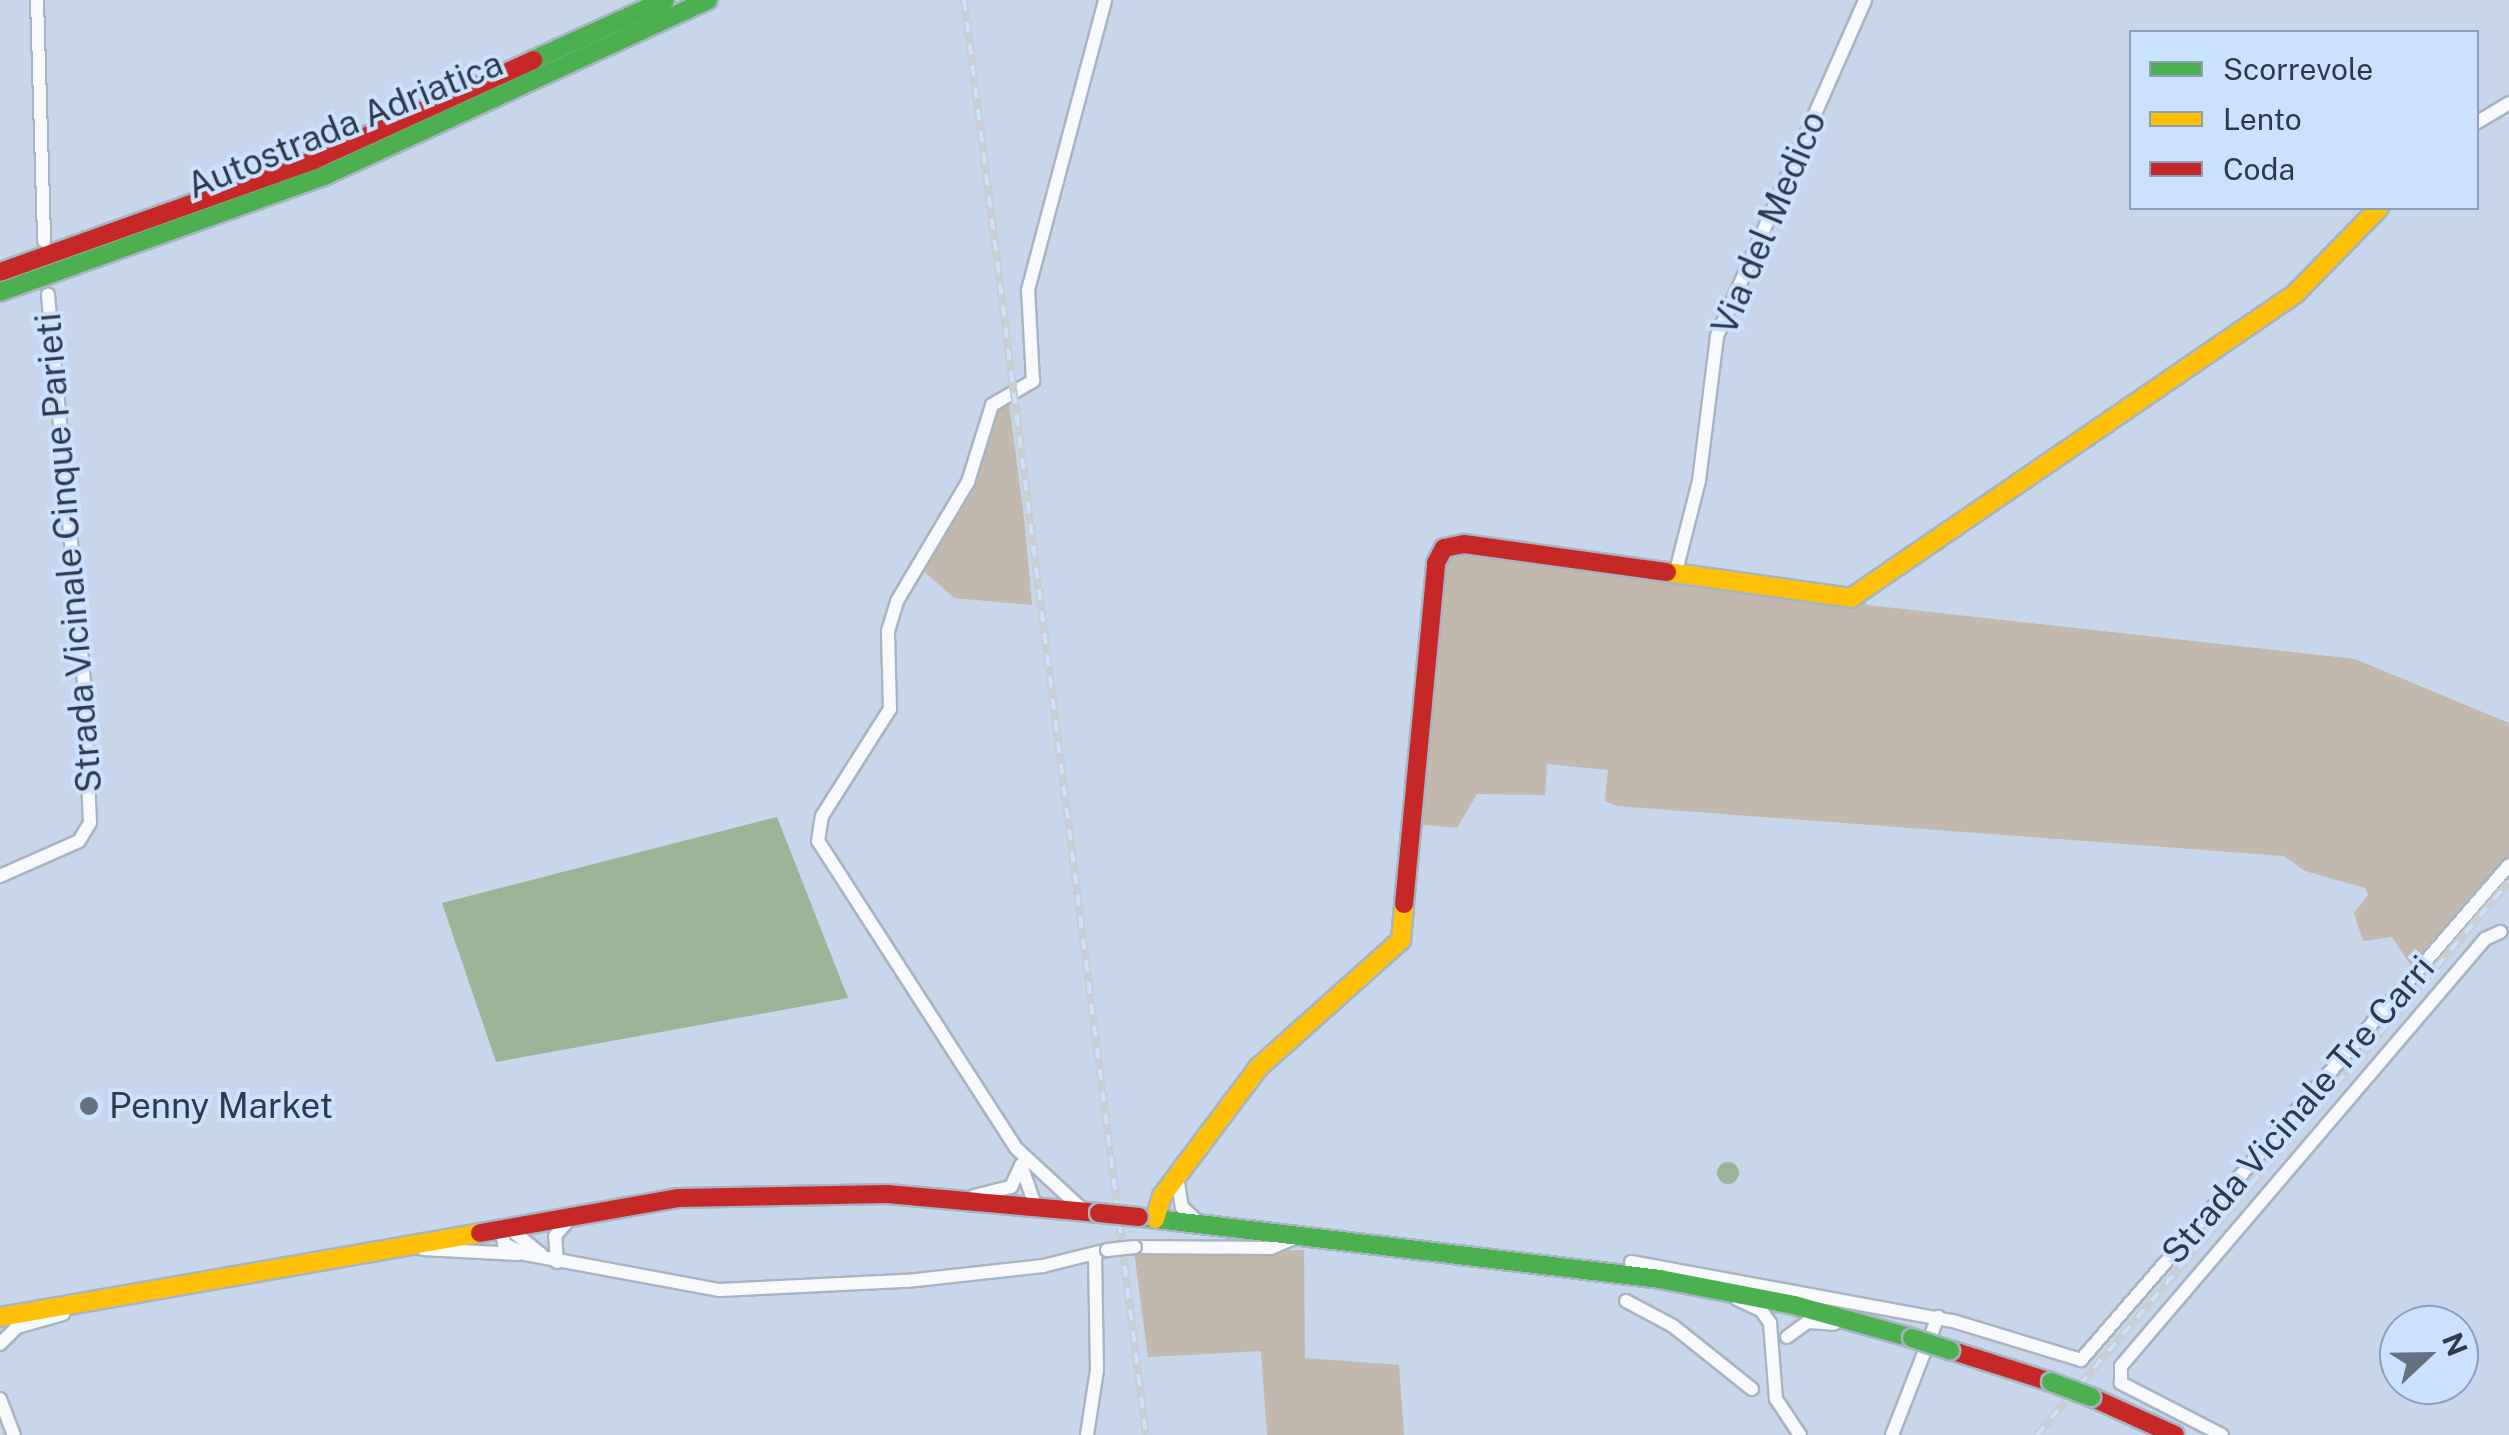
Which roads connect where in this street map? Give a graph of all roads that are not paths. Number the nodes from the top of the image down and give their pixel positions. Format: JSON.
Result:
{"nodes":[{"id":1,"x":37,"y":0,"type":"edge"},
{"id":2,"x":665,"y":0,"type":"edge"},
{"id":3,"x":708,"y":0,"type":"edge"},
{"id":4,"x":1106,"y":0,"type":"edge"},
{"id":5,"x":1866,"y":0,"type":"edge"},
{"id":6,"x":488,"y":94,"type":"junction"},
{"id":7,"x":2509,"y":103,"type":"edge"},
{"id":8,"x":2479,"y":121,"type":"edge"},
{"id":9,"x":410,"y":129,"type":"junction"},
{"id":10,"x":2376,"y":210,"type":"edge"},
{"id":11,"x":44,"y":241,"type":"dead end"},
{"id":12,"x":0,"y":272,"type":"edge"},
{"id":13,"x":0,"y":292,"type":"edge"},
{"id":14,"x":48,"y":294,"type":"dead end"},
{"id":15,"x":1676,"y":570,"type":"junction"},
{"id":16,"x":2509,"y":865,"type":"edge"},
{"id":17,"x":0,"y":876,"type":"edge"},
{"id":18,"x":2500,"y":932,"type":"dead end"},
{"id":19,"x":1027,"y":1168,"type":"junction"},
{"id":20,"x":1180,"y":1177,"type":"junction"},
{"id":21,"x":965,"y":1198,"type":"junction"},
{"id":22,"x":1035,"y":1205,"type":"junction"},
{"id":23,"x":1092,"y":1212,"type":"junction"},
{"id":24,"x":574,"y":1215,"type":"junction"},
{"id":25,"x":1147,"y":1218,"type":"junction"},
{"id":26,"x":504,"y":1226,"type":"junction"},
{"id":27,"x":1202,"y":1226,"type":"junction"},
{"id":28,"x":1296,"y":1238,"type":"junction"},
{"id":29,"x":404,"y":1242,"type":"junction"},
{"id":30,"x":1101,"y":1253,"type":"junction"},
{"id":31,"x":525,"y":1254,"type":"junction"},
{"id":32,"x":557,"y":1262,"type":"junction"},
{"id":33,"x":1631,"y":1262,"type":"dead end"},
{"id":34,"x":1709,"y":1288,"type":"junction"},
{"id":35,"x":129,"y":1292,"type":"junction"},
{"id":36,"x":1626,"y":1300,"type":"dead end"},
{"id":37,"x":1794,"y":1305,"type":"junction"},
{"id":38,"x":0,"y":1318,"type":"edge"},
{"id":39,"x":1938,"y":1318,"type":"junction"},
{"id":40,"x":1888,"y":1332,"type":"junction"},
{"id":41,"x":1787,"y":1337,"type":"junction"},
{"id":42,"x":0,"y":1344,"type":"edge"},
{"id":43,"x":1772,"y":1345,"type":"junction"},
{"id":44,"x":1772,"y":1375,"type":"junction"},
{"id":45,"x":1752,"y":1389,"type":"dead end"},
{"id":46,"x":0,"y":1399,"type":"edge"},
{"id":47,"x":14,"y":1435,"type":"edge"},
{"id":48,"x":1088,"y":1435,"type":"edge"},
{"id":49,"x":1800,"y":1435,"type":"edge"},
{"id":50,"x":1892,"y":1435,"type":"edge"},
{"id":51,"x":2174,"y":1435,"type":"edge"},
{"id":52,"x":2222,"y":1435,"type":"edge"}],
"edges":[{"from":1,"to":11,"type":"street"},
{"from":2,"to":6,"type":"main road","name":"Autostrada Adriatica"},
{"from":3,"to":6,"type":"main road","name":"Autostrada Adriatica"},
{"from":4,"to":19,"type":"street"},
{"from":5,"to":15,"type":"street","name":"Via del Medico"},
{"from":6,"to":9,"type":"main road","name":"Autostrada Adriatica"},
{"from":7,"to":8,"type":"street"},
{"from":9,"to":12,"type":"main road","name":"Autostrada Adriatica"},
{"from":9,"to":13,"type":"main road","name":"Autostrada Adriatica"},
{"from":10,"to":15,"type":"main road"},
{"from":14,"to":17,"type":"street","name":"Strada Vicinale Cinque Parieti"},
{"from":15,"to":20,"type":"main road"},
{"from":16,"to":39,"type":"street","name":"Strada Vicinale Tre Carri"},
{"from":18,"to":52,"type":"street"},
{"from":19,"to":21,"type":"street"},
{"from":19,"to":22,"type":"street"},
{"from":19,"to":23,"type":"street"},
{"from":20,"to":25,"type":"main road"},
{"from":20,"to":27,"type":"street"},
{"from":21,"to":22,"type":"main road"},
{"from":21,"to":24,"type":"main road"},
{"from":22,"to":23,"type":"main road"},
{"from":23,"to":25,"type":"main road","bridge":true},
{"from":24,"to":26,"type":"main road"},
{"from":24,"to":32,"type":"street"},
{"from":25,"to":27,"type":"main road"},
{"from":26,"to":29,"type":"main road"},
{"from":26,"to":31,"type":"street"},
{"from":26,"to":32,"type":"street"},
{"from":27,"to":28,"type":"main road"},
{"from":28,"to":30,"type":"street","bridge":true},
{"from":28,"to":34,"type":"main road"},
{"from":29,"to":31,"type":"street"},
{"from":29,"to":35,"type":"main road"},
{"from":30,"to":32,"type":"street"},
{"from":30,"to":48,"type":"street"},
{"from":31,"to":32,"type":"street"},
{"from":33,"to":39,"type":"street"},
{"from":34,"to":37,"type":"main road"},
{"from":34,"to":43,"type":"street"},
{"from":35,"to":38,"type":"main road"},
{"from":35,"to":42,"type":"street"},
{"from":36,"to":45,"type":"street"},
{"from":37,"to":40,"type":"main road"},
{"from":37,"to":41,"type":"street"},
{"from":37,"to":43,"type":"street"},
{"from":39,"to":50,"type":"street"},
{"from":40,"to":41,"type":"street"},
{"from":40,"to":51,"type":"main road","bridge":true},
{"from":41,"to":44,"type":"street"},
{"from":43,"to":44,"type":"street"},
{"from":44,"to":49,"type":"street"},
{"from":46,"to":47,"type":"street"}]}
